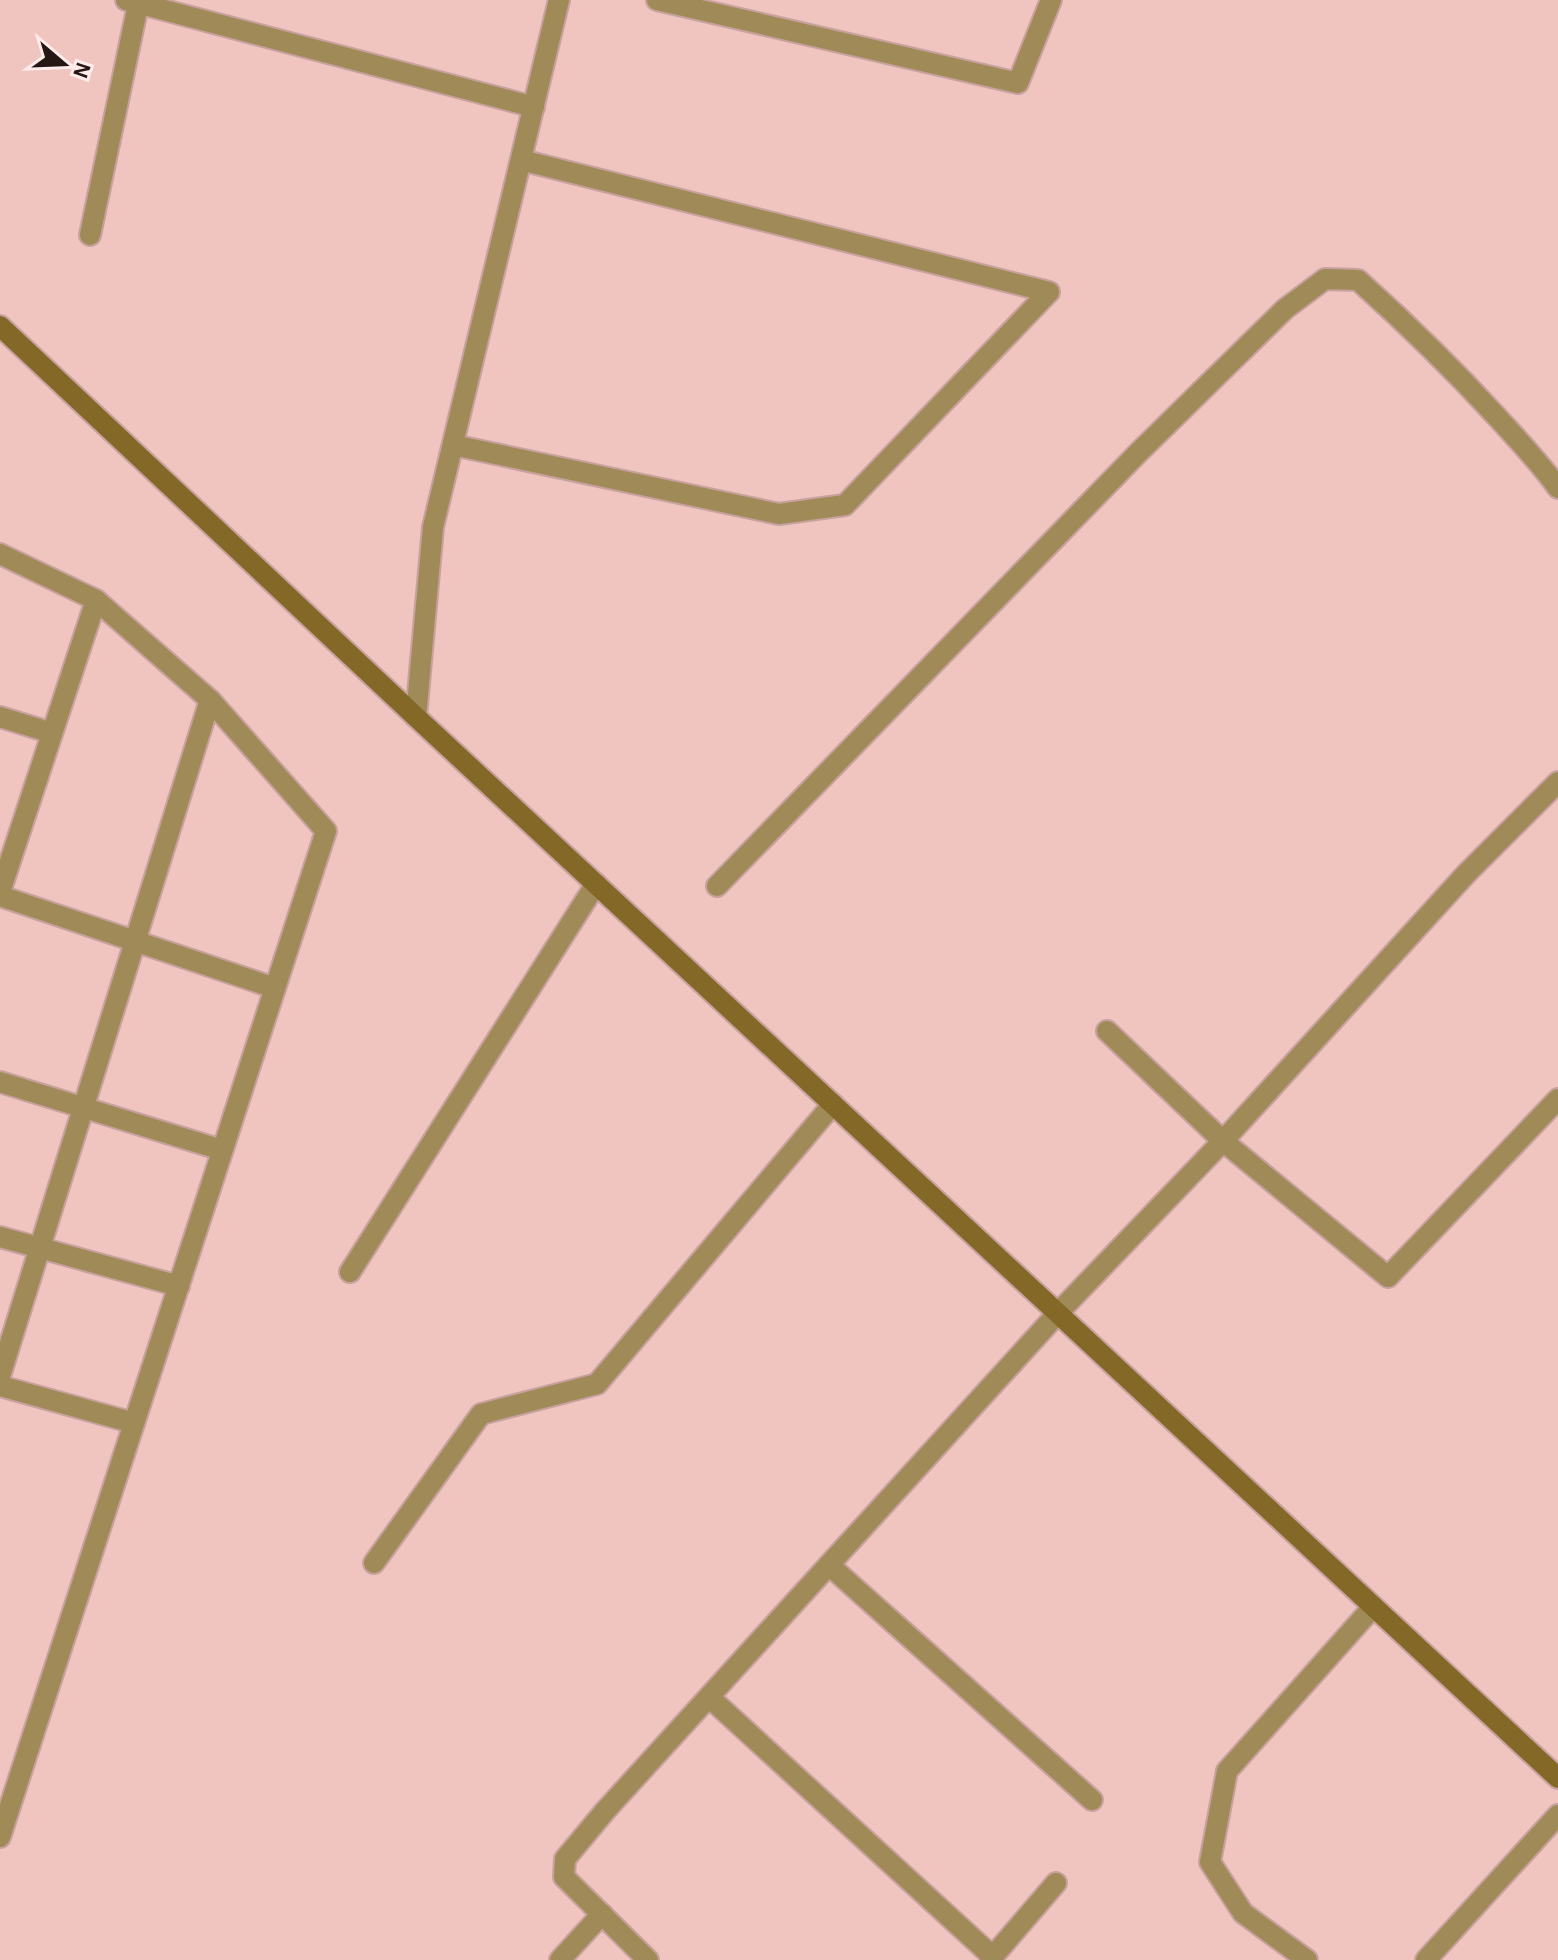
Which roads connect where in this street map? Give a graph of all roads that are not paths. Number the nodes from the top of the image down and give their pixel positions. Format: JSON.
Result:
{"nodes":[{"id":1,"x":559,"y":0,"type":"edge"},
{"id":2,"x":657,"y":0,"type":"edge"},
{"id":3,"x":1051,"y":0,"type":"edge"},
{"id":4,"x":135,"y":1,"type":"edge"},
{"id":5,"x":534,"y":107,"type":"junction"},
{"id":6,"x":521,"y":160,"type":"junction"},
{"id":7,"x":90,"y":235,"type":"dead end"},
{"id":8,"x":0,"y":326,"type":"edge"},
{"id":9,"x":453,"y":445,"type":"junction"},
{"id":10,"x":1558,"y":488,"type":"edge"},
{"id":11,"x":0,"y":554,"type":"edge"},
{"id":12,"x":96,"y":600,"type":"junction"},
{"id":13,"x":210,"y":700,"type":"junction"},
{"id":14,"x":0,"y":717,"type":"edge"},
{"id":15,"x":416,"y":717,"type":"junction"},
{"id":16,"x":52,"y":733,"type":"junction"},
{"id":17,"x":1558,"y":782,"type":"edge"},
{"id":18,"x":596,"y":884,"type":"junction"},
{"id":19,"x":717,"y":886,"type":"dead end"},
{"id":20,"x":0,"y":894,"type":"edge"},
{"id":21,"x":136,"y":940,"type":"junction"},
{"id":22,"x":275,"y":988,"type":"junction"},
{"id":23,"x":1107,"y":1031,"type":"dead end"},
{"id":24,"x":0,"y":1082,"type":"edge"},
{"id":25,"x":1558,"y":1099,"type":"edge"},
{"id":26,"x":833,"y":1104,"type":"junction"},
{"id":27,"x":84,"y":1106,"type":"junction"},
{"id":28,"x":1223,"y":1141,"type":"junction"},
{"id":29,"x":222,"y":1150,"type":"junction"},
{"id":30,"x":0,"y":1237,"type":"edge"},
{"id":31,"x":39,"y":1248,"type":"junction"},
{"id":32,"x":350,"y":1272,"type":"dead end"},
{"id":33,"x":179,"y":1286,"type":"junction"},
{"id":34,"x":1058,"y":1313,"type":"junction"},
{"id":35,"x":0,"y":1376,"type":"edge"},
{"id":36,"x":0,"y":1386,"type":"edge"},
{"id":37,"x":134,"y":1423,"type":"junction"},
{"id":38,"x":374,"y":1563,"type":"dead end"},
{"id":39,"x":829,"y":1565,"type":"junction"},
{"id":40,"x":1373,"y":1607,"type":"junction"},
{"id":41,"x":709,"y":1697,"type":"junction"},
{"id":42,"x":1558,"y":1778,"type":"edge"},
{"id":43,"x":1092,"y":1800,"type":"dead end"},
{"id":44,"x":1558,"y":1815,"type":"edge"},
{"id":45,"x":0,"y":1837,"type":"edge"},
{"id":46,"x":1056,"y":1883,"type":"dead end"},
{"id":47,"x":602,"y":1914,"type":"junction"},
{"id":48,"x":992,"y":1958,"type":"edge"},
{"id":49,"x":560,"y":1960,"type":"edge"},
{"id":50,"x":648,"y":1960,"type":"edge"},
{"id":51,"x":1307,"y":1960,"type":"edge"},
{"id":52,"x":1426,"y":1960,"type":"edge"}],
"edges":[{"from":1,"to":5,"type":"street"},
{"from":2,"to":3,"type":"street"},
{"from":4,"to":5,"type":"street"},
{"from":4,"to":7,"type":"street"},
{"from":5,"to":6,"type":"street"},
{"from":6,"to":9,"type":"street"},
{"from":6,"to":9,"type":"street"},
{"from":8,"to":15,"type":"street"},
{"from":9,"to":15,"type":"street"},
{"from":10,"to":19,"type":"street"},
{"from":11,"to":12,"type":"street"},
{"from":12,"to":13,"type":"street"},
{"from":12,"to":16,"type":"street"},
{"from":13,"to":21,"type":"street"},
{"from":13,"to":22,"type":"street"},
{"from":14,"to":16,"type":"street"},
{"from":15,"to":18,"type":"street"},
{"from":16,"to":20,"type":"street"},
{"from":17,"to":28,"type":"street"},
{"from":18,"to":26,"type":"street"},
{"from":18,"to":32,"type":"street"},
{"from":20,"to":21,"type":"street"},
{"from":21,"to":22,"type":"street"},
{"from":21,"to":27,"type":"street"},
{"from":22,"to":29,"type":"street"},
{"from":23,"to":28,"type":"street"},
{"from":24,"to":27,"type":"street"},
{"from":25,"to":28,"type":"street"},
{"from":26,"to":34,"type":"street"},
{"from":26,"to":38,"type":"street"},
{"from":27,"to":29,"type":"street"},
{"from":27,"to":31,"type":"street"},
{"from":28,"to":34,"type":"street"},
{"from":29,"to":33,"type":"street"},
{"from":30,"to":31,"type":"street"},
{"from":31,"to":33,"type":"street"},
{"from":31,"to":35,"type":"street"},
{"from":33,"to":37,"type":"street"},
{"from":34,"to":39,"type":"street"},
{"from":34,"to":40,"type":"street"},
{"from":36,"to":37,"type":"street"},
{"from":37,"to":45,"type":"street"},
{"from":39,"to":41,"type":"street"},
{"from":39,"to":43,"type":"street"},
{"from":40,"to":42,"type":"street"},
{"from":40,"to":51,"type":"street"},
{"from":41,"to":47,"type":"street"},
{"from":41,"to":48,"type":"street"},
{"from":44,"to":52,"type":"street"},
{"from":46,"to":48,"type":"street"},
{"from":47,"to":49,"type":"street"},
{"from":47,"to":50,"type":"street"}]}
